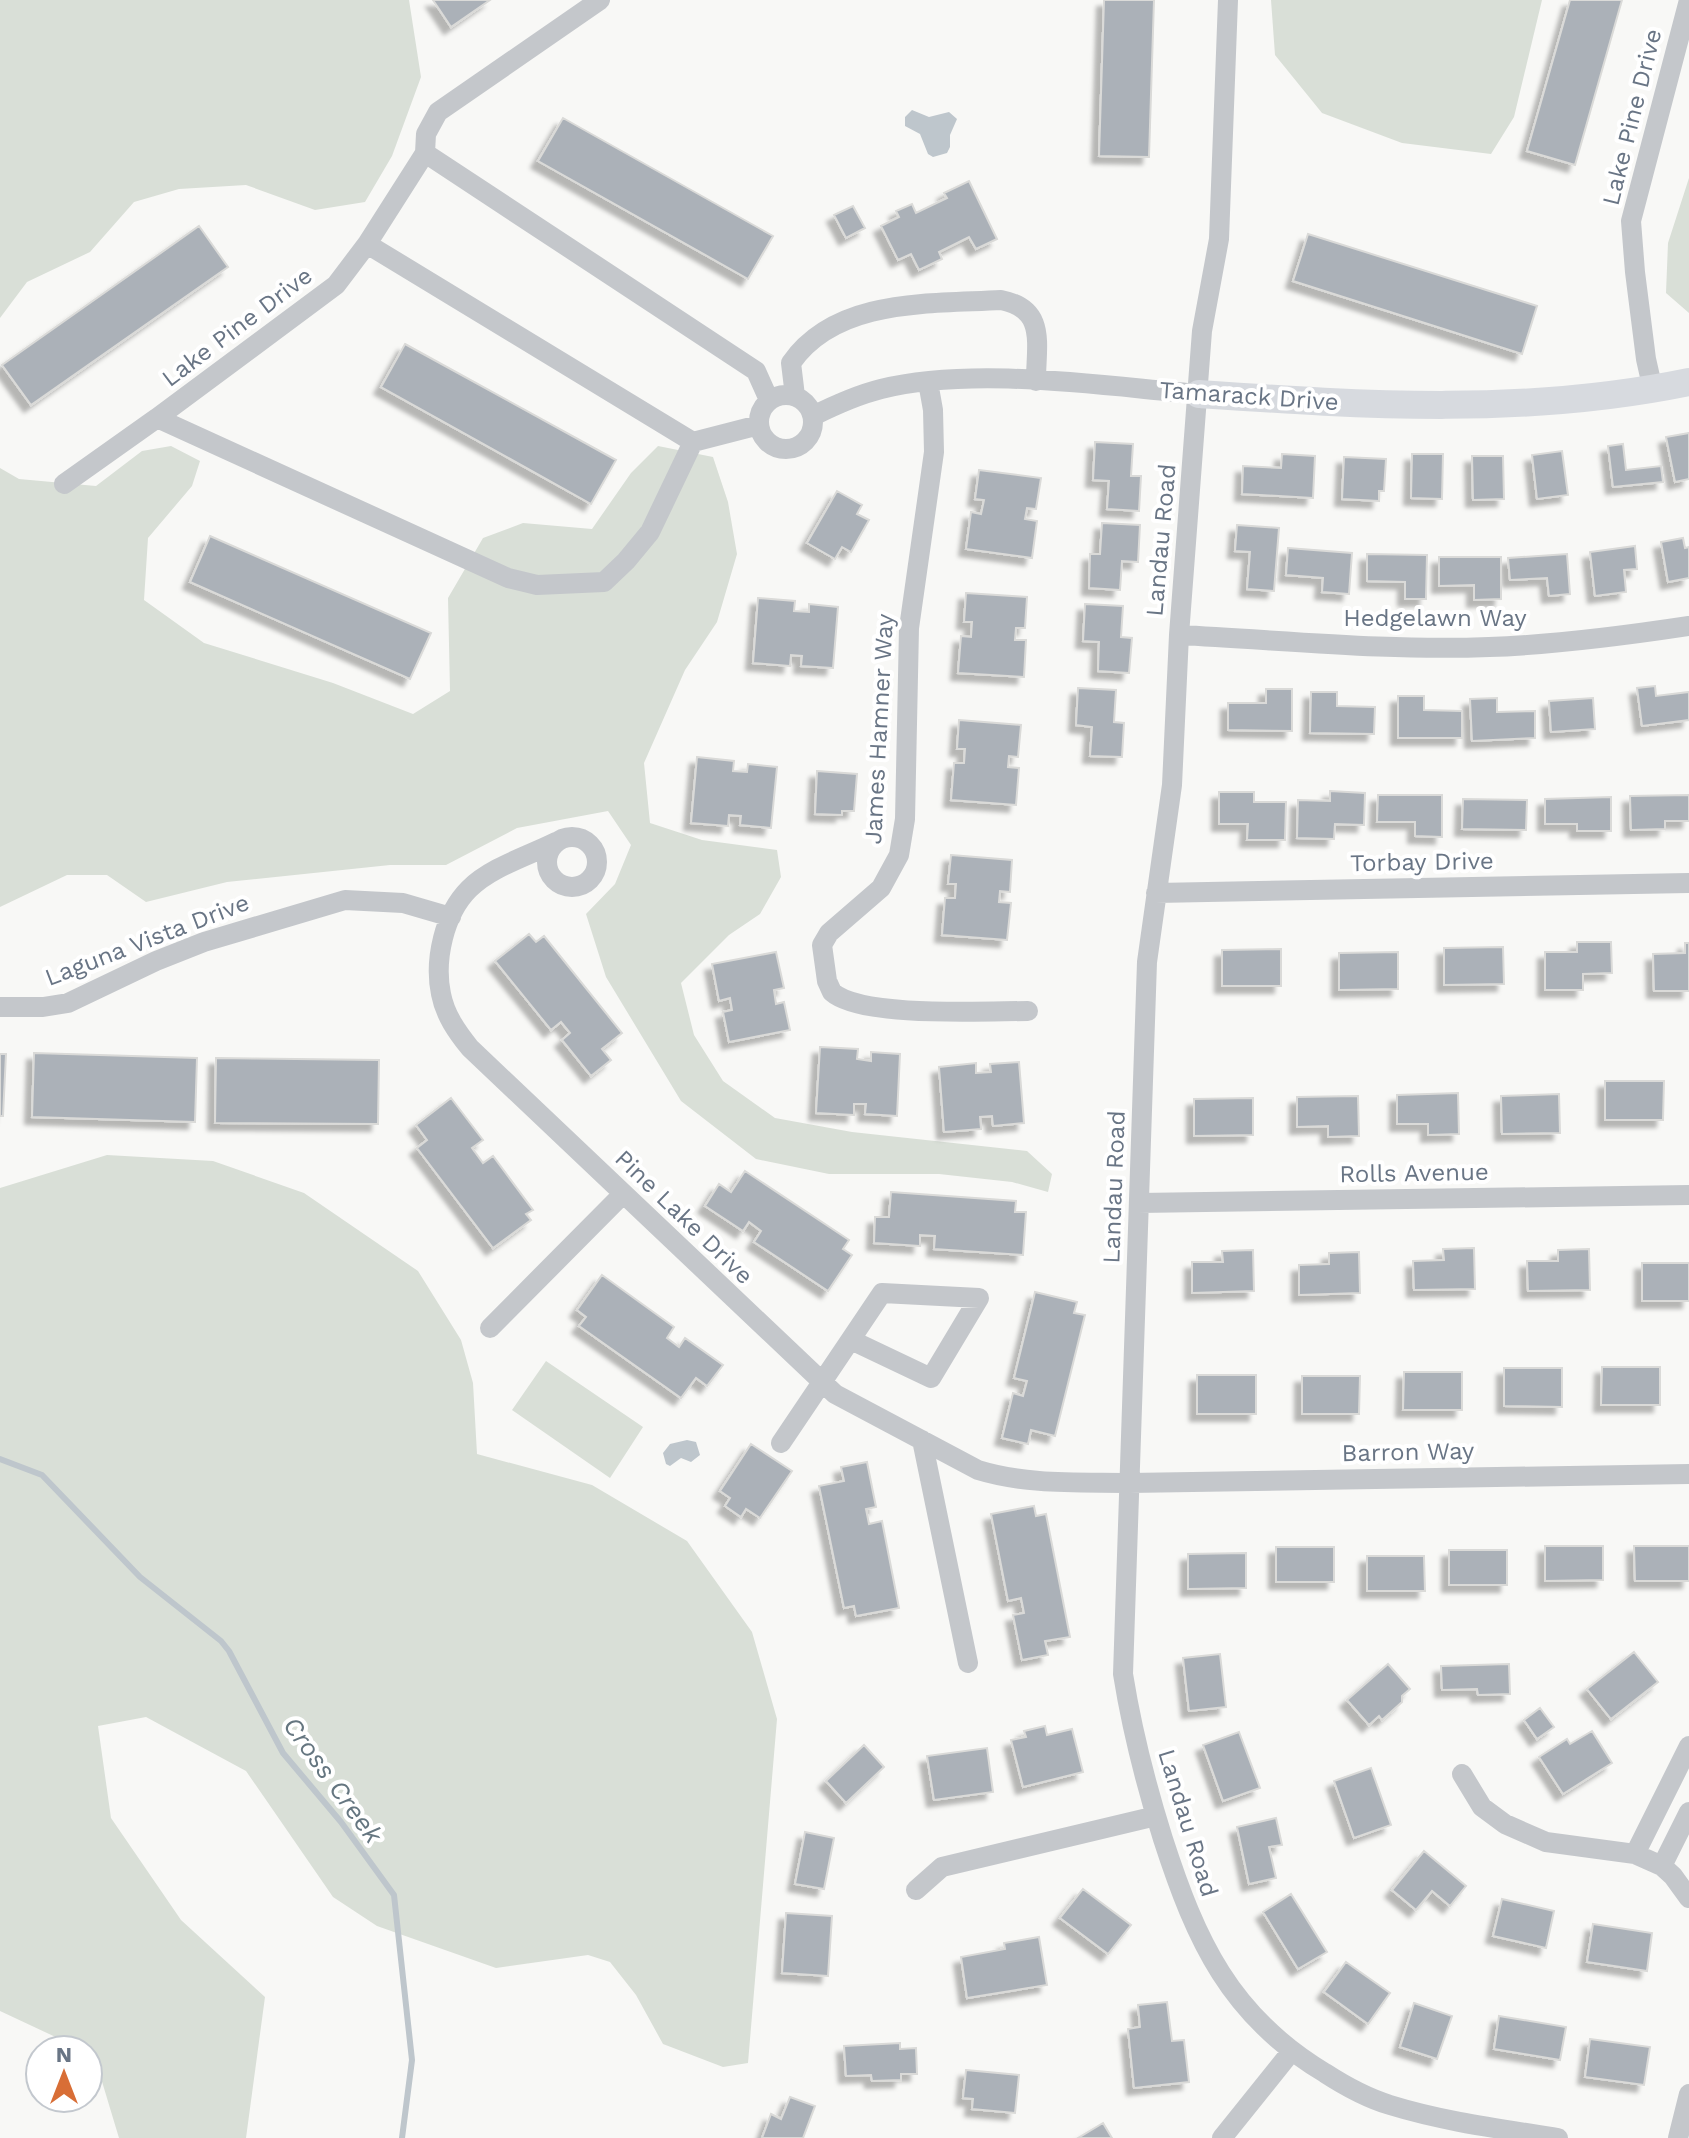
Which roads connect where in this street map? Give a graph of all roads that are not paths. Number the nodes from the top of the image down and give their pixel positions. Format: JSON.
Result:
{"nodes":[{"id":1,"x":600,"y":0,"type":"edge"},
{"id":2,"x":1228,"y":0,"type":"edge"},
{"id":3,"x":1689,"y":0,"type":"edge"},
{"id":4,"x":425,"y":153,"type":"junction"},
{"id":5,"x":367,"y":244,"type":"junction"},
{"id":6,"x":1036,"y":381,"type":"junction"},
{"id":7,"x":928,"y":382,"type":"junction"},
{"id":8,"x":1689,"y":382,"type":"edge"},
{"id":9,"x":1653,"y":390,"type":"junction"},
{"id":10,"x":1199,"y":394,"type":"junction"},
{"id":11,"x":795,"y":396,"type":"junction"},
{"id":12,"x":769,"y":400,"type":"junction"},
{"id":13,"x":813,"y":416,"type":"junction"},
{"id":14,"x":157,"y":418,"type":"junction"},
{"id":15,"x":759,"y":425,"type":"junction"},
{"id":16,"x":693,"y":442,"type":"junction"},
{"id":17,"x":64,"y":484,"type":"dead end"},
{"id":18,"x":1689,"y":626,"type":"edge"},
{"id":19,"x":1179,"y":635,"type":"junction"},
{"id":20,"x":556,"y":842,"type":"dead end"},
{"id":21,"x":1689,"y":883,"type":"edge"},
{"id":22,"x":1156,"y":893,"type":"junction"},
{"id":23,"x":451,"y":917,"type":"junction"},
{"id":24,"x":0,"y":1007,"type":"edge"},
{"id":25,"x":1028,"y":1011,"type":"dead end"},
{"id":26,"x":623,"y":1194,"type":"junction"},
{"id":27,"x":1689,"y":1195,"type":"edge"},
{"id":28,"x":1139,"y":1203,"type":"junction"},
{"id":29,"x":490,"y":1328,"type":"dead end"},
{"id":30,"x":851,"y":1340,"type":"junction"},
{"id":31,"x":823,"y":1383,"type":"junction"},
{"id":32,"x":922,"y":1440,"type":"junction"},
{"id":33,"x":781,"y":1443,"type":"dead end"},
{"id":34,"x":1689,"y":1474,"type":"edge"},
{"id":35,"x":1129,"y":1483,"type":"junction"},
{"id":36,"x":968,"y":1663,"type":"dead end"},
{"id":37,"x":1689,"y":1746,"type":"edge"},
{"id":38,"x":1462,"y":1774,"type":"dead end"},
{"id":39,"x":1689,"y":1812,"type":"edge"},
{"id":40,"x":1156,"y":1816,"type":"junction"},
{"id":41,"x":1635,"y":1854,"type":"junction"},
{"id":42,"x":1662,"y":1866,"type":"junction"},
{"id":43,"x":916,"y":1890,"type":"dead end"},
{"id":44,"x":1689,"y":1898,"type":"edge"},
{"id":45,"x":1291,"y":2052,"type":"junction"},
{"id":46,"x":1689,"y":2094,"type":"edge"},
{"id":47,"x":1222,"y":2138,"type":"edge"},
{"id":48,"x":1558,"y":2138,"type":"edge"},
{"id":49,"x":1678,"y":2138,"type":"edge"}],
"edges":[{"from":1,"to":4,"type":"street"},
{"from":2,"to":10,"type":"street","name":"Landau Road"},
{"from":3,"to":9,"type":"street","name":"Lake Pine Drive"},
{"from":4,"to":5,"type":"street","name":"Lake Pine Drive"},
{"from":4,"to":12,"type":"street"},
{"from":5,"to":14,"type":"street","name":"Lake Pine Drive"},
{"from":5,"to":16,"type":"street"},
{"from":6,"to":7,"type":"street","name":"Tamarack Drive"},
{"from":6,"to":10,"type":"street","name":"Tamarack Drive"},
{"from":6,"to":11,"type":"street"},
{"from":7,"to":13,"type":"street","name":"Tamarack Drive"},
{"from":7,"to":25,"type":"street","name":"James Hamner Way"},
{"from":8,"to":9,"type":"street","name":"Tamarack Drive"},
{"from":9,"to":10,"type":"street","name":"Tamarack Drive"},
{"from":10,"to":19,"type":"street","name":"Landau Road"},
{"from":11,"to":12,"type":"street"},
{"from":11,"to":13,"type":"street"},
{"from":12,"to":15,"type":"street"},
{"from":13,"to":15,"type":"street"},
{"from":14,"to":16,"type":"street","name":"Lake Pine Drive"},
{"from":14,"to":17,"type":"street"},
{"from":15,"to":16,"type":"street"},
{"from":18,"to":19,"type":"street","name":"Hedgelawn Way"},
{"from":19,"to":22,"type":"street","name":"Landau Road"},
{"from":20,"to":23,"type":"street","name":"Pine Lake Drive"},
{"from":21,"to":22,"type":"street","name":"Torbay Drive"},
{"from":22,"to":28,"type":"street","name":"Landau Road"},
{"from":23,"to":24,"type":"street","name":"Laguna Vista Drive"},
{"from":23,"to":26,"type":"street","name":"Pine Lake Drive"},
{"from":26,"to":29,"type":"street"},
{"from":26,"to":31,"type":"street","name":"Pine Lake Drive"},
{"from":27,"to":28,"type":"street","name":"Rolls Avenue"},
{"from":28,"to":35,"type":"street","name":"Landau Road"},
{"from":30,"to":30,"type":"street"},
{"from":30,"to":31,"type":"street"},
{"from":31,"to":32,"type":"street","name":"Pine Lake Drive"},
{"from":31,"to":33,"type":"street"},
{"from":32,"to":35,"type":"street","name":"Pine Lake Drive"},
{"from":32,"to":36,"type":"street"},
{"from":34,"to":35,"type":"street","name":"Barron Way"},
{"from":35,"to":40,"type":"street","name":"Landau Road"},
{"from":37,"to":41,"type":"street"},
{"from":38,"to":41,"type":"street"},
{"from":39,"to":42,"type":"street"},
{"from":40,"to":43,"type":"street"},
{"from":40,"to":45,"type":"street","name":"Landau Road"},
{"from":41,"to":42,"type":"street"},
{"from":42,"to":44,"type":"street"},
{"from":45,"to":47,"type":"street"},
{"from":45,"to":48,"type":"street","name":"Landau Road"},
{"from":46,"to":49,"type":"street"}]}
